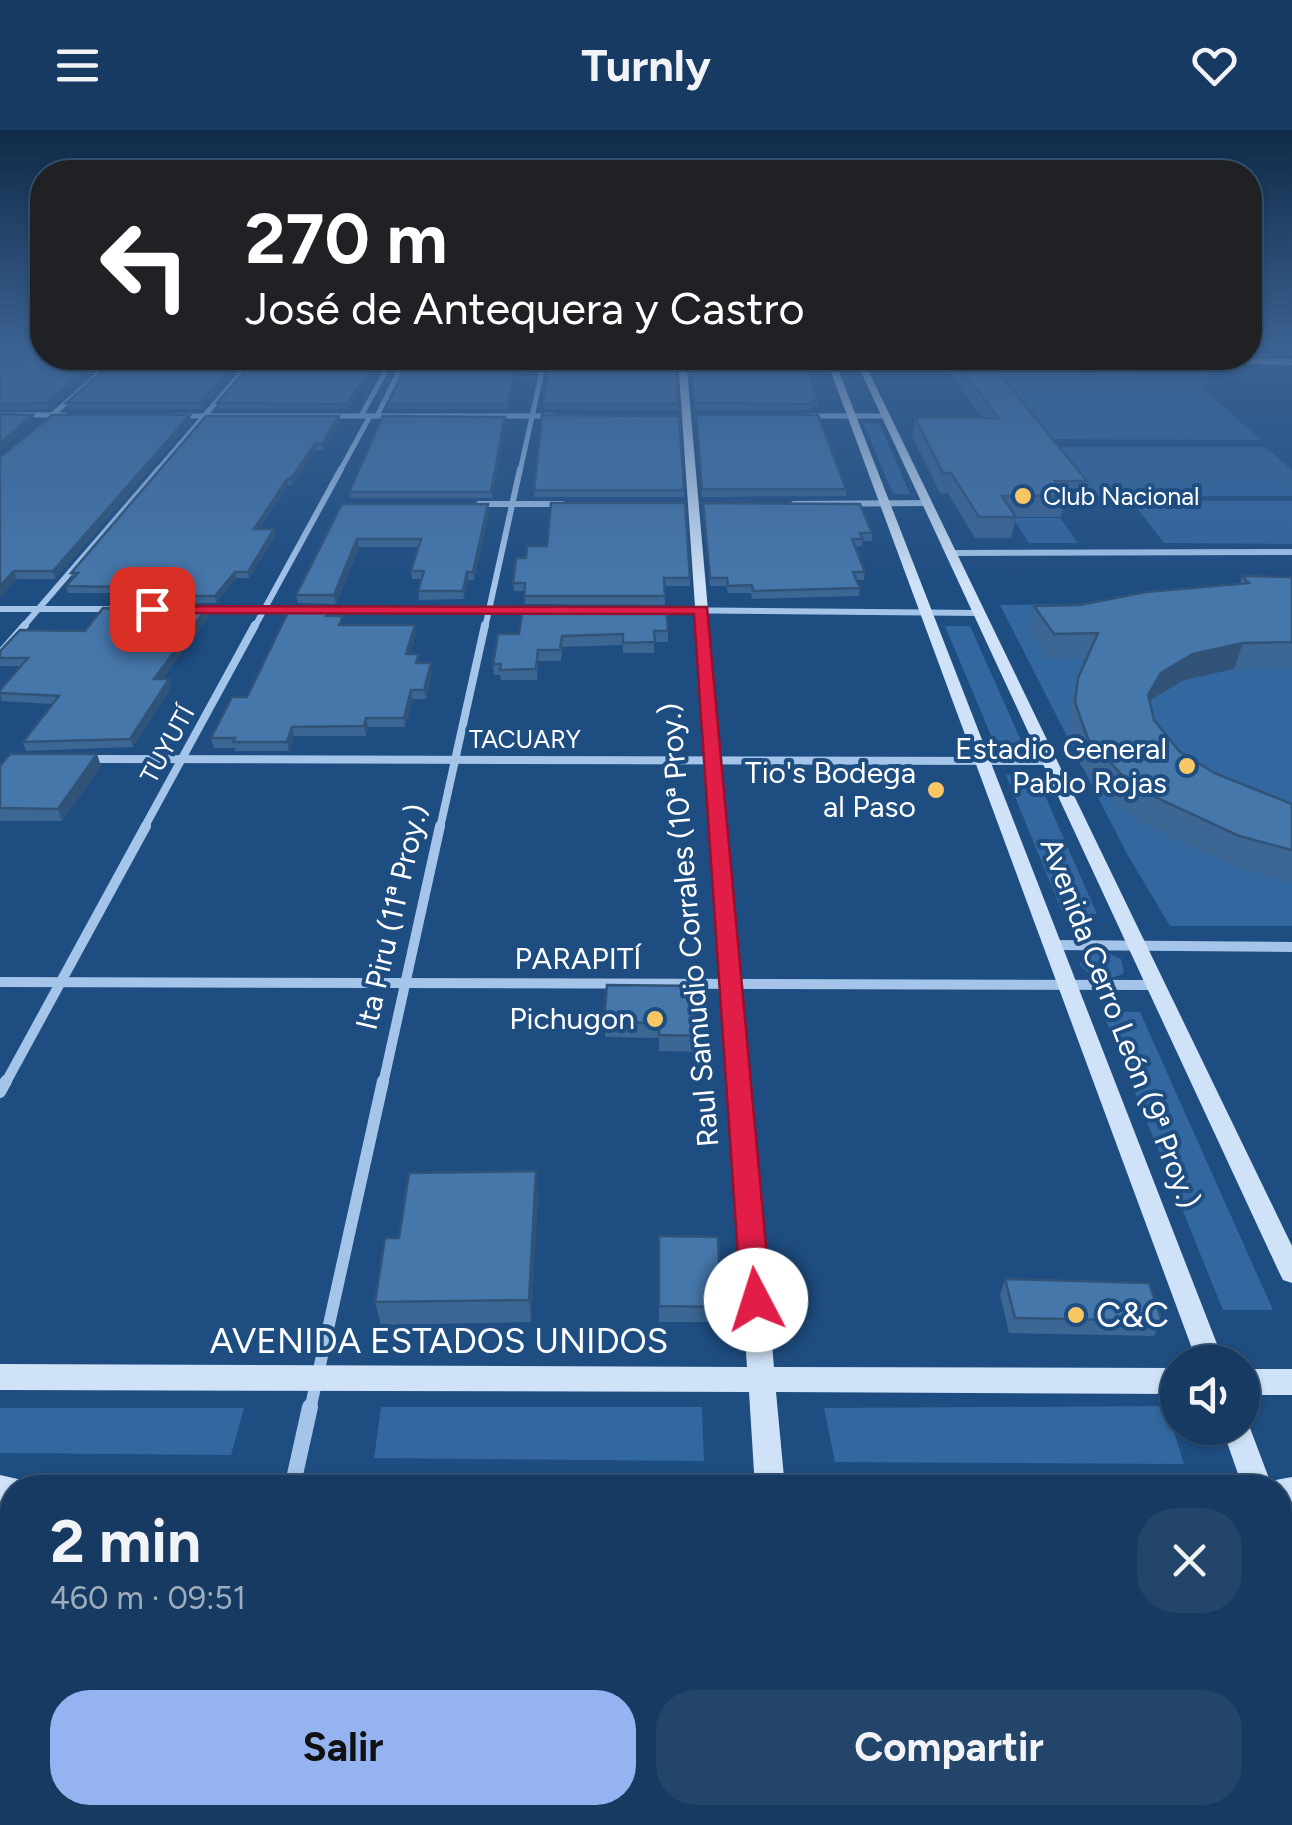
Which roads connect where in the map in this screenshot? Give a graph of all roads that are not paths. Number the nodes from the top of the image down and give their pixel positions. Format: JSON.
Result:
{"nodes":[{"id":1,"x":195,"y":426,"type":"edge"},
{"id":2,"x":364,"y":426,"type":"edge"},
{"id":3,"x":530,"y":426,"type":"edge"},
{"id":4,"x":687,"y":426,"type":"edge"},
{"id":5,"x":856,"y":426,"type":"edge"},
{"id":6,"x":891,"y":426,"type":"edge"},
{"id":7,"x":928,"y":503,"type":"junction"},
{"id":8,"x":474,"y":504,"type":"edge"},
{"id":9,"x":512,"y":504,"type":"junction"},
{"id":10,"x":567,"y":504,"type":"edge"},
{"id":11,"x":675,"y":504,"type":"edge"},
{"id":12,"x":693,"y":504,"type":"junction"},
{"id":13,"x":712,"y":504,"type":"edge"},
{"id":14,"x":789,"y":504,"type":"edge"},
{"id":15,"x":885,"y":504,"type":"junction"},
{"id":16,"x":321,"y":505,"type":"junction"},
{"id":17,"x":340,"y":505,"type":"edge"},
{"id":18,"x":1292,"y":552,"type":"edge"},
{"id":19,"x":951,"y":553,"type":"junction"},
{"id":20,"x":0,"y":608,"type":"edge"},
{"id":21,"x":39,"y":609,"type":"junction"},
{"id":22,"x":133,"y":609,"type":"edge"},
{"id":23,"x":189,"y":609,"type":"edge"},
{"id":24,"x":264,"y":609,"type":"junction"},
{"id":25,"x":489,"y":610,"type":"junction"},
{"id":26,"x":547,"y":610,"type":"edge"},
{"id":27,"x":644,"y":610,"type":"edge"},
{"id":28,"x":701,"y":610,"type":"junction"},
{"id":29,"x":926,"y":612,"type":"junction"},
{"id":30,"x":980,"y":613,"type":"junction"},
{"id":31,"x":0,"y":654,"type":"edge"},
{"id":32,"x":73,"y":758,"type":"edge"},
{"id":33,"x":182,"y":759,"type":"junction"},
{"id":34,"x":455,"y":759,"type":"junction"},
{"id":35,"x":713,"y":760,"type":"junction"},
{"id":36,"x":983,"y":761,"type":"junction"},
{"id":37,"x":1050,"y":761,"type":"junction"},
{"id":38,"x":1053,"y":945,"type":"junction"},
{"id":39,"x":1138,"y":946,"type":"junction"},
{"id":40,"x":1292,"y":947,"type":"edge"},
{"id":41,"x":0,"y":982,"type":"edge"},
{"id":42,"x":60,"y":982,"type":"junction"},
{"id":43,"x":405,"y":983,"type":"junction"},
{"id":44,"x":731,"y":984,"type":"junction"},
{"id":45,"x":1068,"y":985,"type":"junction"},
{"id":46,"x":1156,"y":985,"type":"junction"},
{"id":47,"x":0,"y":1092,"type":"edge"},
{"id":48,"x":1292,"y":1272,"type":"edge"},
{"id":49,"x":1205,"y":1345,"type":"edge"},
{"id":50,"x":0,"y":1377,"type":"edge"},
{"id":51,"x":317,"y":1378,"type":"junction"},
{"id":52,"x":762,"y":1380,"type":"junction"},
{"id":53,"x":1160,"y":1381,"type":"edge"},
{"id":54,"x":1260,"y":1382,"type":"edge"},
{"id":55,"x":1292,"y":1382,"type":"edge"},
{"id":56,"x":1242,"y":1445,"type":"edge"},
{"id":57,"x":295,"y":1475,"type":"edge"},
{"id":58,"x":769,"y":1475,"type":"edge"},
{"id":59,"x":1253,"y":1475,"type":"edge"}],
"edges":[{"from":1,"to":21,"type":"street"},
{"from":2,"to":16,"type":"street","name":"TUYUTÍ"},
{"from":3,"to":9,"type":"street","name":"Ita Piru (11ª Proy.)"},
{"from":4,"to":12,"type":"street","name":"Raul Samudio Corrales (10ª Proy.)"},
{"from":5,"to":15,"type":"street","name":"Avenida Cerro León (9ª Proy.)"},
{"from":6,"to":7,"type":"street","name":"Avenida Cerro León (9ª Proy.)"},
{"from":7,"to":15,"type":"street"},
{"from":7,"to":19,"type":"street","name":"Avenida Cerro León (9ª Proy.)"},
{"from":8,"to":9,"type":"street"},
{"from":9,"to":10,"type":"street"},
{"from":9,"to":25,"type":"street","name":"Ita Piru (11ª Proy.)"},
{"from":11,"to":12,"type":"street"},
{"from":12,"to":13,"type":"street"},
{"from":12,"to":28,"type":"street","name":"Raul Samudio Corrales (10ª Proy.)"},
{"from":14,"to":15,"type":"street"},
{"from":15,"to":29,"type":"street","name":"Avenida Cerro León (9ª Proy.)"},
{"from":16,"to":17,"type":"street"},
{"from":16,"to":24,"type":"street","name":"TUYUTÍ"},
{"from":18,"to":19,"type":"street"},
{"from":19,"to":30,"type":"street","name":"Avenida Cerro León (9ª Proy.)"},
{"from":20,"to":21,"type":"street"},
{"from":21,"to":22,"type":"street"},
{"from":21,"to":31,"type":"street"},
{"from":23,"to":24,"type":"street"},
{"from":24,"to":25,"type":"street"},
{"from":24,"to":33,"type":"street","name":"TUYUTÍ"},
{"from":25,"to":26,"type":"street"},
{"from":25,"to":34,"type":"street","name":"Ita Piru (11ª Proy.)"},
{"from":27,"to":28,"type":"street"},
{"from":28,"to":29,"type":"street"},
{"from":28,"to":35,"type":"street","name":"Raul Samudio Corrales (10ª Proy.)"},
{"from":29,"to":30,"type":"street"},
{"from":29,"to":36,"type":"street","name":"Avenida Cerro León (9ª Proy.)"},
{"from":30,"to":37,"type":"street","name":"Avenida Cerro León (9ª Proy.)"},
{"from":32,"to":33,"type":"street","name":"TACUARY"},
{"from":33,"to":34,"type":"street","name":"TACUARY"},
{"from":33,"to":42,"type":"street","name":"TUYUTÍ"},
{"from":34,"to":35,"type":"street","name":"TACUARY"},
{"from":34,"to":43,"type":"street","name":"Ita Piru (11ª Proy.)"},
{"from":35,"to":36,"type":"street","name":"TACUARY"},
{"from":35,"to":44,"type":"street","name":"Raul Samudio Corrales (10ª Proy.)"},
{"from":36,"to":37,"type":"street","name":"TACUARY"},
{"from":36,"to":38,"type":"street","name":"Avenida Cerro León (9ª Proy.)"},
{"from":37,"to":39,"type":"street","name":"Avenida Cerro León (9ª Proy.)"},
{"from":38,"to":39,"type":"street"},
{"from":38,"to":45,"type":"street","name":"Avenida Cerro León (9ª Proy.)"},
{"from":39,"to":40,"type":"street"},
{"from":39,"to":46,"type":"street","name":"Avenida Cerro León (9ª Proy.)"},
{"from":41,"to":42,"type":"street","name":"PARAPITÍ"},
{"from":42,"to":43,"type":"street","name":"PARAPITÍ"},
{"from":42,"to":47,"type":"street","name":"TUYUTÍ"},
{"from":43,"to":44,"type":"street","name":"PARAPITÍ"},
{"from":43,"to":51,"type":"street","name":"Ita Piru (11ª Proy.)"},
{"from":44,"to":45,"type":"street","name":"PARAPITÍ"},
{"from":44,"to":52,"type":"street","name":"Raul Samudio Corrales (10ª Proy.)"},
{"from":45,"to":46,"type":"street","name":"PARAPITÍ"},
{"from":45,"to":49,"type":"street","name":"Avenida Cerro León (9ª Proy.)"},
{"from":46,"to":48,"type":"street","name":"Avenida Cerro León (9ª Proy.)"},
{"from":50,"to":51,"type":"street","name":"AVENIDA ESTADOS UNIDOS"},
{"from":51,"to":52,"type":"street","name":"AVENIDA ESTADOS UNIDOS"},
{"from":51,"to":57,"type":"street","name":"Ita Piru (11ª Proy.)"},
{"from":52,"to":53,"type":"street","name":"AVENIDA ESTADOS UNIDOS"},
{"from":52,"to":58,"type":"street","name":"Raul Samudio Corrales (10ª Proy.)"},
{"from":54,"to":55,"type":"street"},
{"from":56,"to":59,"type":"street"}]}
